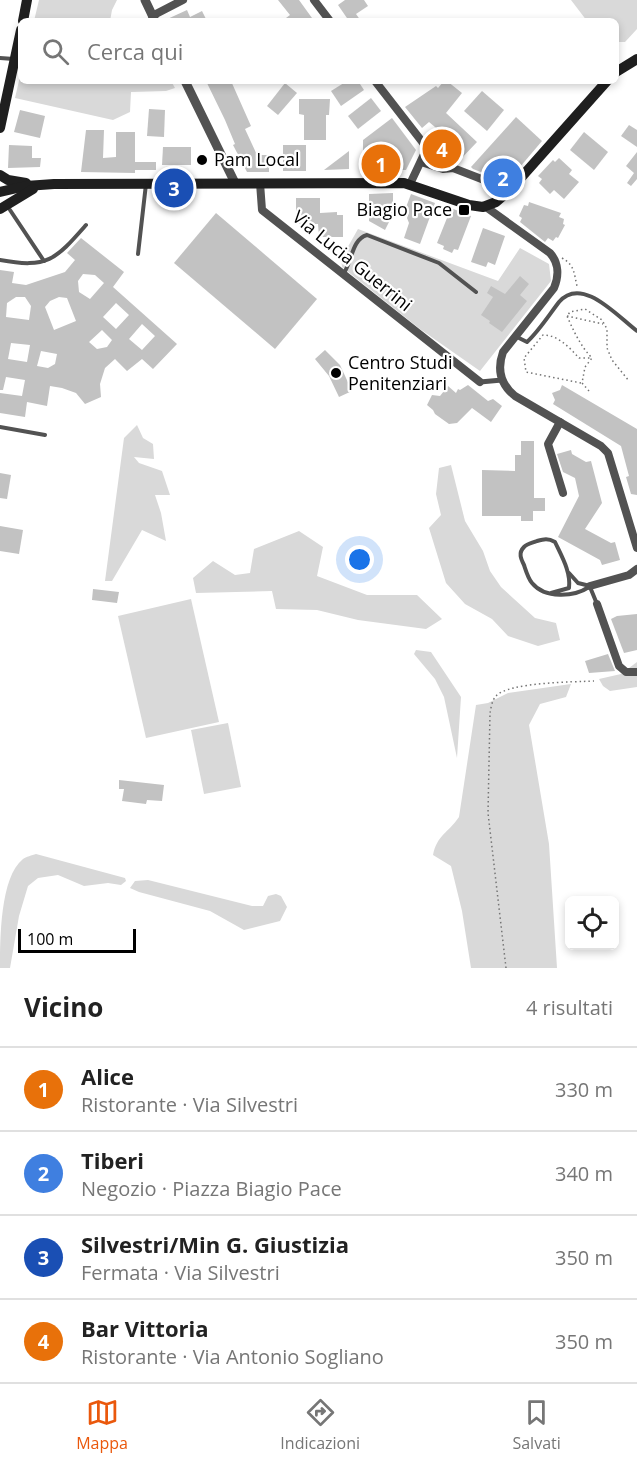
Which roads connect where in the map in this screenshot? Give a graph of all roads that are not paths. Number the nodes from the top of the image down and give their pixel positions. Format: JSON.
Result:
{"nodes":[{"id":1,"x":27,"y":0,"type":"edge"},
{"id":2,"x":145,"y":0,"type":"edge"},
{"id":3,"x":183,"y":0,"type":"edge"},
{"id":4,"x":314,"y":0,"type":"edge"},
{"id":5,"x":24,"y":18,"type":"edge"},
{"id":6,"x":154,"y":18,"type":"edge"},
{"id":7,"x":328,"y":18,"type":"edge"},
{"id":8,"x":18,"y":44,"type":"edge"},
{"id":9,"x":0,"y":58,"type":"edge"},
{"id":10,"x":15,"y":59,"type":"junction"},
{"id":11,"x":637,"y":59,"type":"edge"},
{"id":12,"x":619,"y":70,"type":"edge"},
{"id":13,"x":186,"y":84,"type":"edge"},
{"id":14,"x":377,"y":84,"type":"edge"},
{"id":15,"x":604,"y":84,"type":"edge"},
{"id":16,"x":0,"y":127,"type":"edge"},
{"id":17,"x":421,"y":162,"type":"junction"},
{"id":18,"x":0,"y":175,"type":"edge"},
{"id":19,"x":146,"y":183,"type":"junction"},
{"id":20,"x":235,"y":183,"type":"junction"},
{"id":21,"x":260,"y":183,"type":"junction"},
{"id":22,"x":410,"y":184,"type":"junction"},
{"id":23,"x":41,"y":185,"type":"junction"},
{"id":24,"x":510,"y":190,"type":"junction"},
{"id":25,"x":0,"y":192,"type":"edge"},
{"id":26,"x":486,"y":207,"type":"junction"},
{"id":27,"x":5,"y":210,"type":"edge"},
{"id":28,"x":86,"y":225,"type":"dead end"},
{"id":29,"x":138,"y":254,"type":"dead end"},
{"id":30,"x":0,"y":260,"type":"edge"},
{"id":31,"x":44,"y":261,"type":"junction"},
{"id":32,"x":344,"y":273,"type":"junction"},
{"id":33,"x":476,"y":292,"type":"dead end"},
{"id":34,"x":637,"y":331,"type":"edge"},
{"id":35,"x":515,"y":336,"type":"junction"},
{"id":36,"x":502,"y":380,"type":"junction"},
{"id":37,"x":480,"y":382,"type":"joint"},
{"id":38,"x":560,"y":422,"type":"junction"},
{"id":39,"x":0,"y":427,"type":"edge"},
{"id":40,"x":45,"y":435,"type":"dead end"},
{"id":41,"x":563,"y":493,"type":"dead end"},
{"id":42,"x":637,"y":548,"type":"edge"},
{"id":43,"x":637,"y":569,"type":"edge"},
{"id":44,"x":568,"y":573,"type":"junction"},
{"id":45,"x":633,"y":576,"type":"edge"},
{"id":46,"x":590,"y":586,"type":"junction"},
{"id":47,"x":551,"y":593,"type":"junction"},
{"id":48,"x":597,"y":604,"type":"joint"},
{"id":49,"x":635,"y":673,"type":"edge"}],
"edges":[{"from":1,"to":5,"type":"main road"},
{"from":2,"to":6,"type":"street"},
{"from":3,"to":6,"type":"street"},
{"from":4,"to":7,"type":"street"},
{"from":8,"to":10,"type":"main road"},
{"from":9,"to":10,"type":"lane"},
{"from":10,"to":16,"type":"main road"},
{"from":11,"to":12,"type":"main road"},
{"from":13,"to":20,"type":"street"},
{"from":14,"to":17,"type":"street"},
{"from":15,"to":24,"type":"main road"},
{"from":17,"to":22,"type":"street"},
{"from":17,"to":24,"type":"street"},
{"from":18,"to":23,"type":"main road"},
{"from":19,"to":20,"type":"main road"},
{"from":19,"to":23,"type":"main road"},
{"from":19,"to":29,"type":"lane"},
{"from":20,"to":21,"type":"main road"},
{"from":21,"to":22,"type":"main road"},
{"from":21,"to":32,"type":"street","name":"Via Lucia Guerrini"},
{"from":22,"to":26,"type":"main road"},
{"from":23,"to":25,"type":"main road"},
{"from":23,"to":27,"type":"main road"},
{"from":24,"to":26,"type":"main road"},
{"from":26,"to":35,"type":"street"},
{"from":27,"to":31,"type":"lane"},
{"from":28,"to":31,"type":"lane"},
{"from":30,"to":31,"type":"lane"},
{"from":32,"to":33,"type":"lane"},
{"from":32,"to":37,"type":"street","name":"Via Lucia Guerrini"},
{"from":34,"to":35,"type":"lane"},
{"from":35,"to":36,"type":"street"},
{"from":36,"to":37,"type":"street"},
{"from":36,"to":38,"type":"street"},
{"from":38,"to":41,"type":"street"},
{"from":38,"to":42,"type":"street"},
{"from":39,"to":40,"type":"lane"},
{"from":43,"to":45,"type":"street"},
{"from":44,"to":46,"type":"lane"},
{"from":44,"to":47,"type":"lane"},
{"from":44,"to":47,"type":"lane"},
{"from":45,"to":46,"type":"street"},
{"from":46,"to":47,"type":"lane"},
{"from":46,"to":48,"type":"lane"},
{"from":48,"to":49,"type":"street"}]}
